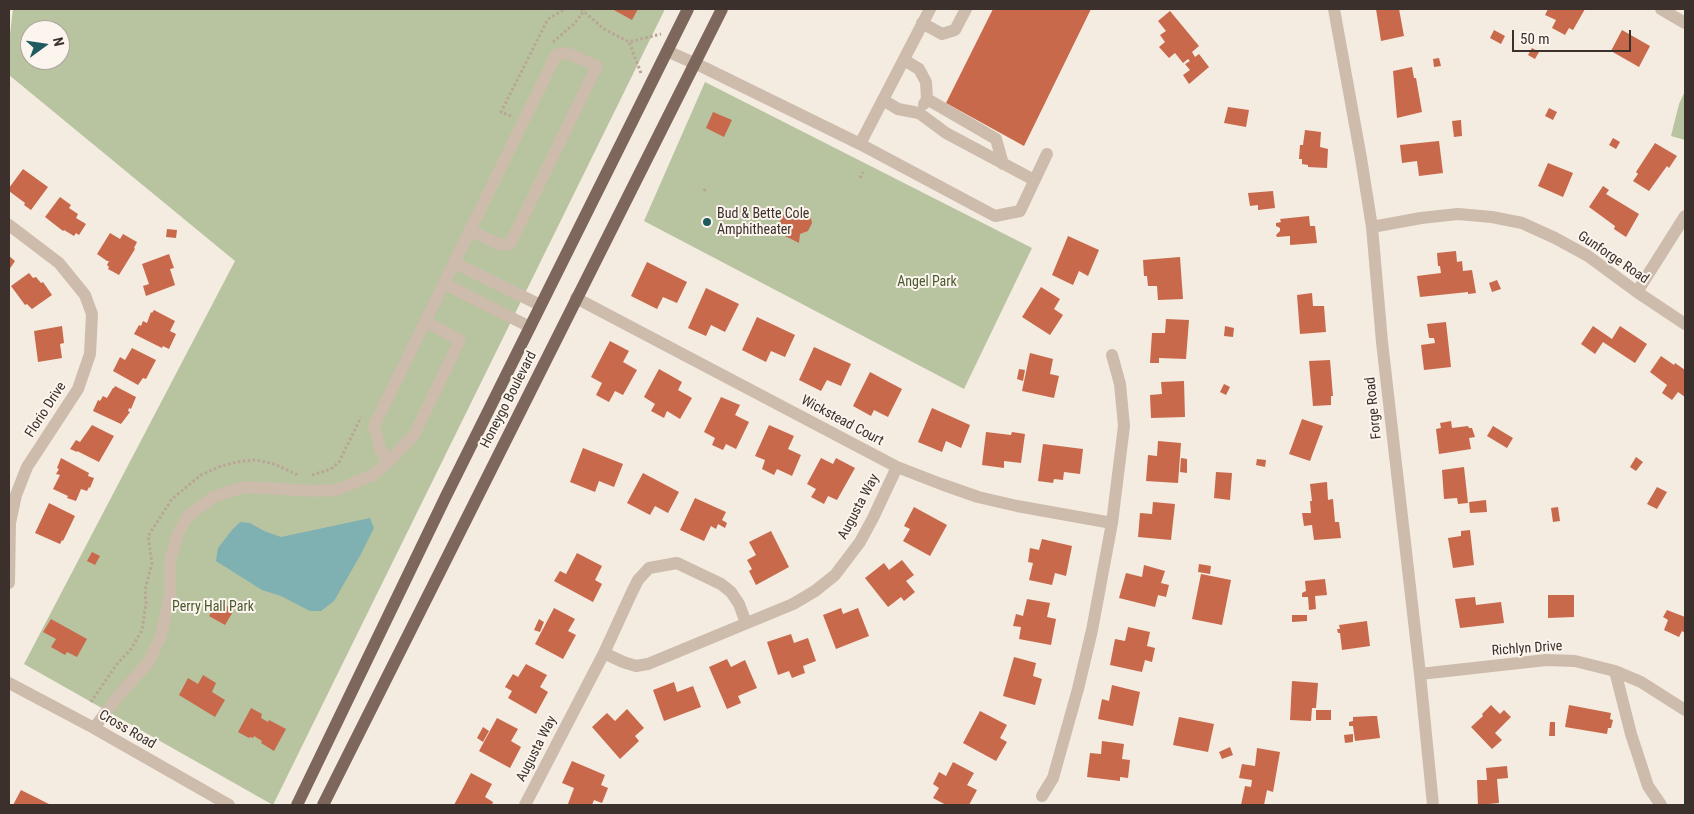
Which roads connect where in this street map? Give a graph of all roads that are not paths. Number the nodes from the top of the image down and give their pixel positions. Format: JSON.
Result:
{"nodes":[{"id":1,"x":688,"y":9,"type":"edge"},
{"id":2,"x":722,"y":9,"type":"edge"},
{"id":3,"x":930,"y":9,"type":"edge"},
{"id":4,"x":966,"y":9,"type":"edge"},
{"id":5,"x":1334,"y":9,"type":"edge"},
{"id":6,"x":1661,"y":9,"type":"edge"},
{"id":7,"x":922,"y":23,"type":"junction"},
{"id":8,"x":1685,"y":23,"type":"edge"},
{"id":9,"x":667,"y":51,"type":"junction"},
{"id":10,"x":904,"y":60,"type":"junction"},
{"id":11,"x":694,"y":63,"type":"junction"},
{"id":12,"x":927,"y":99,"type":"junction"},
{"id":13,"x":883,"y":100,"type":"junction"},
{"id":14,"x":919,"y":113,"type":"junction"},
{"id":15,"x":860,"y":144,"type":"junction"},
{"id":16,"x":1046,"y":154,"type":"dead end"},
{"id":17,"x":1003,"y":164,"type":"junction"},
{"id":18,"x":1034,"y":180,"type":"junction"},
{"id":19,"x":1685,"y":216,"type":"edge"},
{"id":20,"x":9,"y":225,"type":"edge"},
{"id":21,"x":1372,"y":227,"type":"junction"},
{"id":22,"x":471,"y":231,"type":"junction"},
{"id":23,"x":455,"y":263,"type":"junction"},
{"id":24,"x":444,"y":284,"type":"junction"},
{"id":25,"x":1637,"y":292,"type":"junction"},
{"id":26,"x":576,"y":298,"type":"junction"},
{"id":27,"x":540,"y":305,"type":"junction"},
{"id":28,"x":426,"y":322,"type":"junction"},
{"id":29,"x":1685,"y":324,"type":"edge"},
{"id":30,"x":530,"y":327,"type":"junction"},
{"id":31,"x":1112,"y":355,"type":"dead end"},
{"id":32,"x":388,"y":462,"type":"junction"},
{"id":33,"x":897,"y":467,"type":"junction"},
{"id":34,"x":1112,"y":523,"type":"junction"},
{"id":35,"x":9,"y":583,"type":"edge"},
{"id":36,"x":746,"y":623,"type":"junction"},
{"id":37,"x":604,"y":653,"type":"junction"},
{"id":38,"x":1615,"y":671,"type":"junction"},
{"id":39,"x":1420,"y":674,"type":"junction"},
{"id":40,"x":9,"y":683,"type":"edge"},
{"id":41,"x":1685,"y":710,"type":"edge"},
{"id":42,"x":94,"y":728,"type":"junction"},
{"id":43,"x":1042,"y":796,"type":"dead end"},
{"id":44,"x":229,"y":805,"type":"edge"},
{"id":45,"x":297,"y":805,"type":"edge"},
{"id":46,"x":323,"y":805,"type":"edge"},
{"id":47,"x":525,"y":805,"type":"edge"},
{"id":48,"x":1433,"y":805,"type":"edge"},
{"id":49,"x":1660,"y":805,"type":"edge"}],
"edges":[{"from":1,"to":9,"type":"main road","name":"Honeygo Boulevard"},
{"from":2,"to":11,"type":"main road","name":"Honeygo Boulevard"},
{"from":3,"to":7,"type":"street"},
{"from":4,"to":7,"type":"street"},
{"from":5,"to":21,"type":"street","name":"Forge Road"},
{"from":6,"to":8,"type":"street"},
{"from":7,"to":10,"type":"street"},
{"from":9,"to":11,"type":"street"},
{"from":9,"to":27,"type":"main road","name":"Honeygo Boulevard"},
{"from":10,"to":12,"type":"street"},
{"from":10,"to":13,"type":"street"},
{"from":11,"to":15,"type":"street"},
{"from":11,"to":26,"type":"main road","name":"Honeygo Boulevard"},
{"from":12,"to":14,"type":"street"},
{"from":12,"to":17,"type":"street"},
{"from":13,"to":14,"type":"street"},
{"from":13,"to":15,"type":"street"},
{"from":14,"to":17,"type":"street"},
{"from":15,"to":18,"type":"street"},
{"from":16,"to":18,"type":"street"},
{"from":17,"to":18,"type":"street"},
{"from":19,"to":25,"type":"street"},
{"from":20,"to":35,"type":"street","name":"Florio Drive"},
{"from":21,"to":25,"type":"street","name":"Gunforge Road"},
{"from":21,"to":39,"type":"street","name":"Forge Road"},
{"from":22,"to":22,"type":"street"},
{"from":22,"to":23,"type":"street"},
{"from":23,"to":24,"type":"street"},
{"from":23,"to":27,"type":"street"},
{"from":24,"to":28,"type":"street"},
{"from":24,"to":30,"type":"street"},
{"from":25,"to":29,"type":"street","name":"Gunforge Road"},
{"from":26,"to":33,"type":"street","name":"Wickstead Court"},
{"from":26,"to":46,"type":"main road","name":"Honeygo Boulevard"},
{"from":27,"to":30,"type":"main road","name":"Honeygo Boulevard"},
{"from":28,"to":32,"type":"street"},
{"from":28,"to":32,"type":"street"},
{"from":30,"to":45,"type":"main road","name":"Honeygo Boulevard"},
{"from":31,"to":34,"type":"street"},
{"from":32,"to":42,"type":"street"},
{"from":33,"to":34,"type":"street","name":"Wickstead Court"},
{"from":33,"to":36,"type":"street","name":"Augusta Way"},
{"from":34,"to":43,"type":"street"},
{"from":36,"to":37,"type":"street","name":"Augusta Way"},
{"from":36,"to":37,"type":"street","name":"Augusta Way"},
{"from":37,"to":47,"type":"street","name":"Augusta Way"},
{"from":38,"to":39,"type":"street","name":"Richlyn Drive"},
{"from":38,"to":41,"type":"street","name":"Richlyn Drive"},
{"from":38,"to":49,"type":"street"},
{"from":39,"to":48,"type":"street","name":"Forge Road"},
{"from":40,"to":42,"type":"street","name":"Cross Road"},
{"from":42,"to":44,"type":"street","name":"Cross Road"}]}
